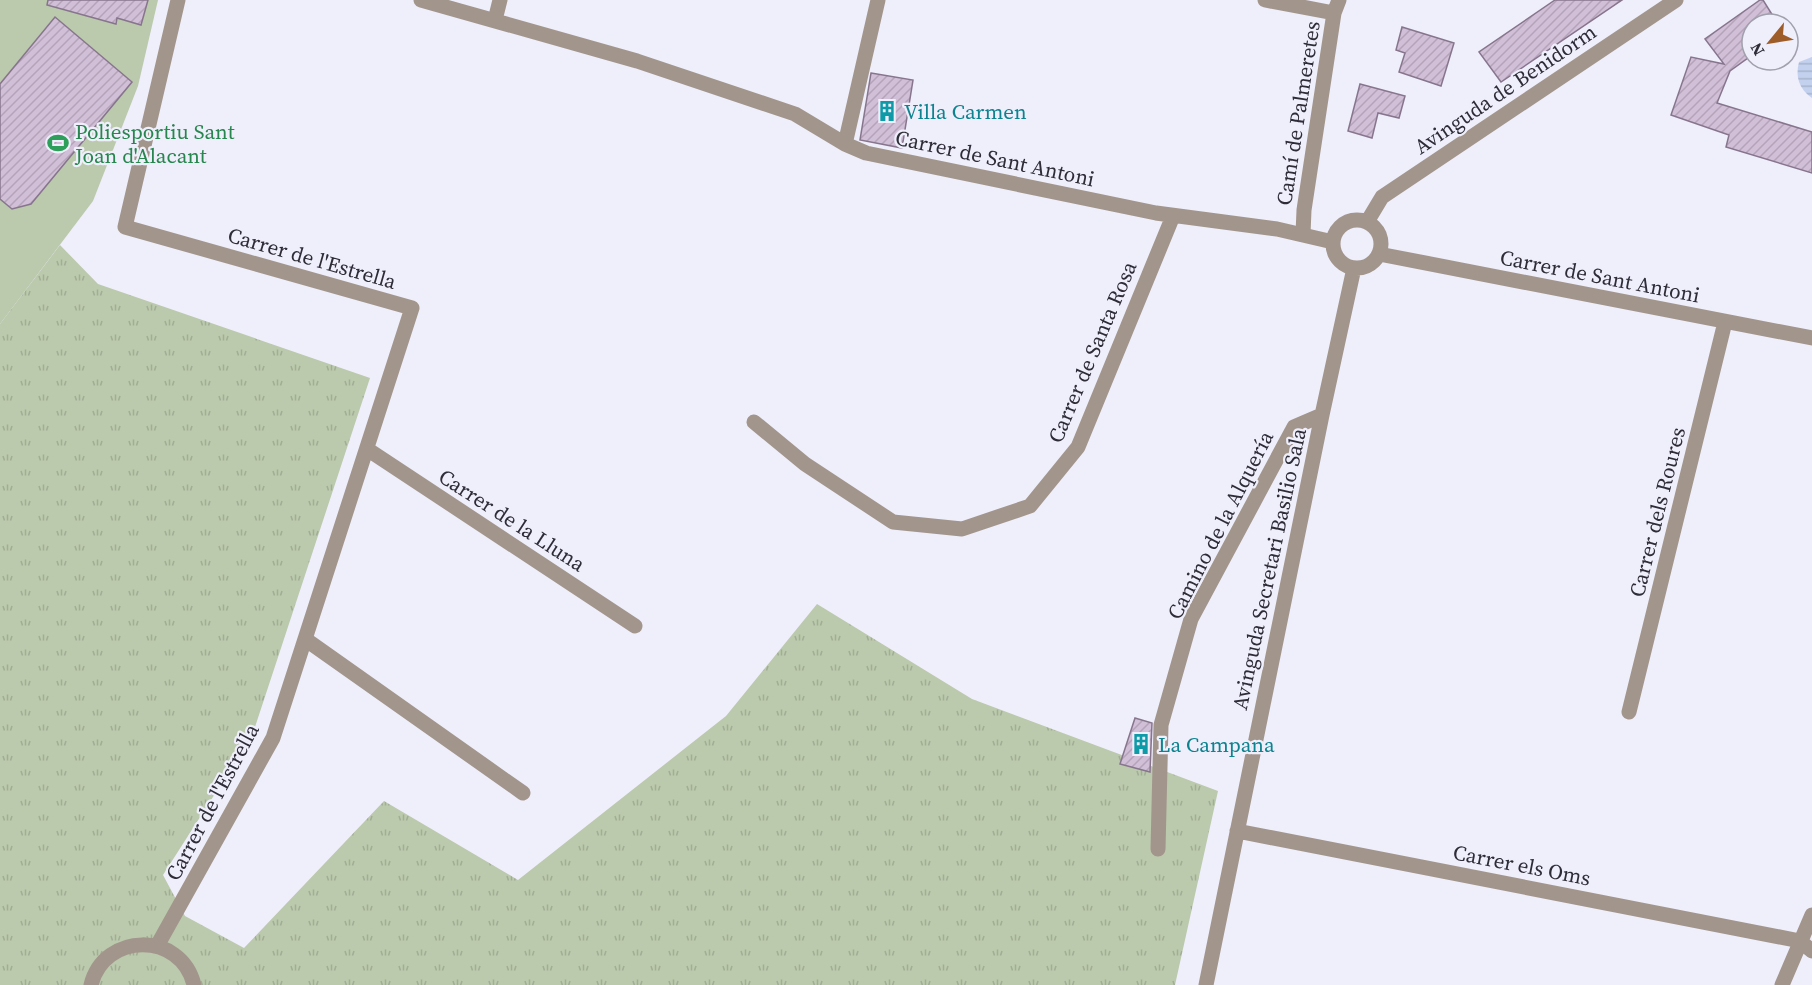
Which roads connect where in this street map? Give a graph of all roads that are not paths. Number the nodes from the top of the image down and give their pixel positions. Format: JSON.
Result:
{"nodes":[{"id":1,"x":178,"y":0,"type":"edge"},
{"id":2,"x":421,"y":0,"type":"edge"},
{"id":3,"x":500,"y":0,"type":"edge"},
{"id":4,"x":878,"y":0,"type":"edge"},
{"id":5,"x":1265,"y":0,"type":"edge"},
{"id":6,"x":1676,"y":0,"type":"edge"},
{"id":7,"x":1337,"y":7,"type":"edge"},
{"id":8,"x":495,"y":20,"type":"junction"},
{"id":9,"x":845,"y":144,"type":"junction"},
{"id":10,"x":1173,"y":216,"type":"junction"},
{"id":11,"x":1366,"y":222,"type":"junction"},
{"id":12,"x":1303,"y":234,"type":"junction"},
{"id":13,"x":1333,"y":242,"type":"junction"},
{"id":14,"x":1379,"y":254,"type":"junction"},
{"id":15,"x":1354,"y":268,"type":"junction"},
{"id":16,"x":1725,"y":322,"type":"junction"},
{"id":17,"x":1812,"y":338,"type":"edge"},
{"id":18,"x":1322,"y":415,"type":"junction"},
{"id":19,"x":754,"y":422,"type":"dead end"},
{"id":20,"x":366,"y":449,"type":"junction"},
{"id":21,"x":635,"y":626,"type":"dead end"},
{"id":22,"x":305,"y":639,"type":"junction"},
{"id":23,"x":1629,"y":712,"type":"dead end"},
{"id":24,"x":523,"y":793,"type":"dead end"},
{"id":25,"x":1237,"y":831,"type":"junction"},
{"id":26,"x":1158,"y":849,"type":"dead end"},
{"id":27,"x":1812,"y":915,"type":"edge"},
{"id":28,"x":1800,"y":941,"type":"junction"},
{"id":29,"x":158,"y":946,"type":"junction"},
{"id":30,"x":1812,"y":951,"type":"edge"},
{"id":31,"x":91,"y":985,"type":"edge"},
{"id":32,"x":194,"y":985,"type":"edge"},
{"id":33,"x":1206,"y":985,"type":"edge"},
{"id":34,"x":1782,"y":985,"type":"edge"}],
"edges":[{"from":1,"to":20,"type":"street","name":"Carrer de l'Estrella"},
{"from":2,"to":8,"type":"street","name":"Carrer de Sant Antoni"},
{"from":3,"to":8,"type":"street"},
{"from":4,"to":9,"type":"street"},
{"from":5,"to":7,"type":"street"},
{"from":6,"to":11,"type":"street","name":"Avinguda de Benidorm"},
{"from":7,"to":12,"type":"street","name":"Camí de Palmeretes"},
{"from":8,"to":9,"type":"street","name":"Carrer de Sant Antoni"},
{"from":9,"to":10,"type":"street","name":"Carrer de Sant Antoni"},
{"from":10,"to":12,"type":"street","name":"Carrer de Sant Antoni"},
{"from":10,"to":19,"type":"street","name":"Carrer de Santa Rosa"},
{"from":11,"to":13,"type":"street"},
{"from":11,"to":14,"type":"street"},
{"from":12,"to":13,"type":"street","name":"Carrer de Sant Antoni"},
{"from":13,"to":15,"type":"street"},
{"from":14,"to":15,"type":"street"},
{"from":14,"to":16,"type":"street","name":"Carrer de Sant Antoni"},
{"from":15,"to":18,"type":"street","name":"Avinguda Secretari Basilio Sala"},
{"from":16,"to":17,"type":"street","name":"Carrer de Sant Antoni"},
{"from":16,"to":23,"type":"street","name":"Carrer dels Roures"},
{"from":18,"to":25,"type":"street","name":"Avinguda Secretari Basilio Sala"},
{"from":18,"to":26,"type":"street","name":"Camino de la Alquería"},
{"from":20,"to":21,"type":"street","name":"Carrer de la Lluna"},
{"from":20,"to":22,"type":"street","name":"Carrer de l'Estrella"},
{"from":22,"to":24,"type":"street"},
{"from":22,"to":29,"type":"street","name":"Carrer de l'Estrella"},
{"from":25,"to":28,"type":"street","name":"Carrer els Oms"},
{"from":25,"to":33,"type":"street","name":"Avinguda Secretari Basilio Sala"},
{"from":27,"to":28,"type":"street"},
{"from":28,"to":30,"type":"street"},
{"from":28,"to":34,"type":"street"},
{"from":29,"to":31,"type":"street"},
{"from":29,"to":32,"type":"street"}]}
